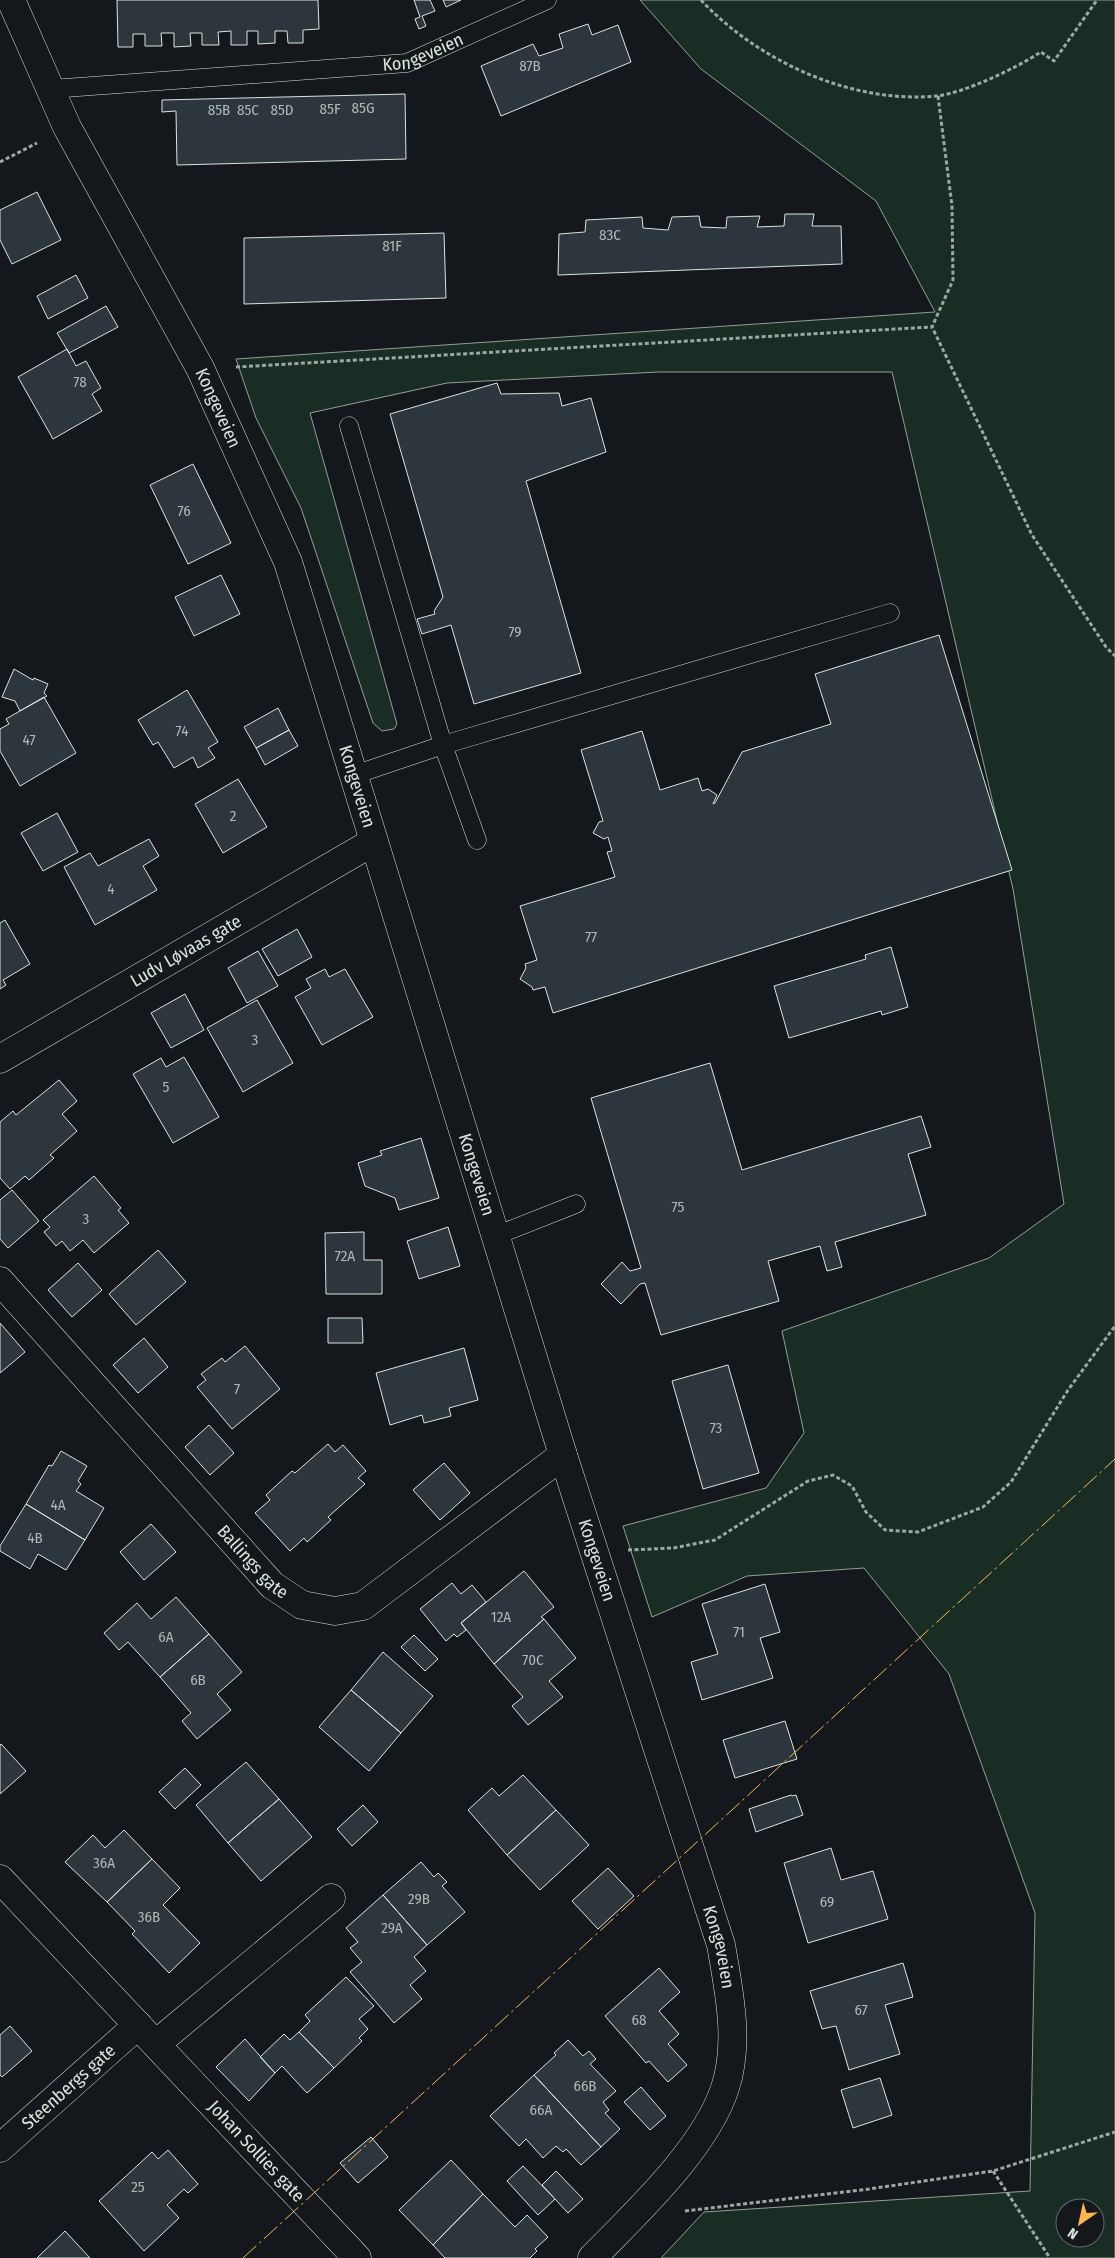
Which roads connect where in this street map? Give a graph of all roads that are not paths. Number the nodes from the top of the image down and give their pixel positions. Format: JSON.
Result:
{"nodes":[{"id":1,"x":11,"y":0,"type":"edge"},
{"id":2,"x":547,"y":0,"type":"edge"},
{"id":3,"x":51,"y":89,"type":"junction"},
{"id":4,"x":349,"y":426,"type":"dead end"},
{"id":5,"x":890,"y":613,"type":"dead end"},
{"id":6,"x":443,"y":745,"type":"junction"},
{"id":7,"x":354,"y":775,"type":"junction"},
{"id":8,"x":477,"y":840,"type":"dead end"},
{"id":9,"x":373,"y":842,"type":"junction"},
{"id":10,"x":0,"y":1059,"type":"edge"},
{"id":11,"x":576,"y":1204,"type":"dead end"},
{"id":12,"x":495,"y":1236,"type":"junction"},
{"id":13,"x":0,"y":1281,"type":"edge"},
{"id":14,"x":563,"y":1455,"type":"junction"},
{"id":15,"x":0,"y":1879,"type":"edge"},
{"id":16,"x":332,"y":1898,"type":"dead end"},
{"id":17,"x":147,"y":2034,"type":"junction"},
{"id":18,"x":0,"y":2148,"type":"edge"},
{"id":19,"x":357,"y":2258,"type":"edge"},
{"id":20,"x":592,"y":2258,"type":"edge"}],
"edges":[{"from":1,"to":3,"type":"street","name":"Kongeveien"},
{"from":2,"to":3,"type":"lane","name":"Kongeveien"},
{"from":3,"to":7,"type":"street","name":"Kongeveien"},
{"from":4,"to":6,"type":"lane"},
{"from":5,"to":6,"type":"lane"},
{"from":6,"to":7,"type":"lane"},
{"from":6,"to":8,"type":"lane"},
{"from":7,"to":9,"type":"street","name":"Kongeveien"},
{"from":9,"to":10,"type":"street","name":"Ludv Løvaas gate"},
{"from":9,"to":12,"type":"street","name":"Kongeveien"},
{"from":11,"to":12,"type":"lane"},
{"from":12,"to":14,"type":"street","name":"Kongeveien"},
{"from":13,"to":14,"type":"street","name":"Ballings gate"},
{"from":14,"to":20,"type":"street","name":"Kongeveien"},
{"from":15,"to":17,"type":"street","name":"Johan Sollies gate"},
{"from":16,"to":17,"type":"street"},
{"from":17,"to":18,"type":"street","name":"Steenbergs gate"},
{"from":17,"to":19,"type":"street","name":"Johan Sollies gate"}]}
